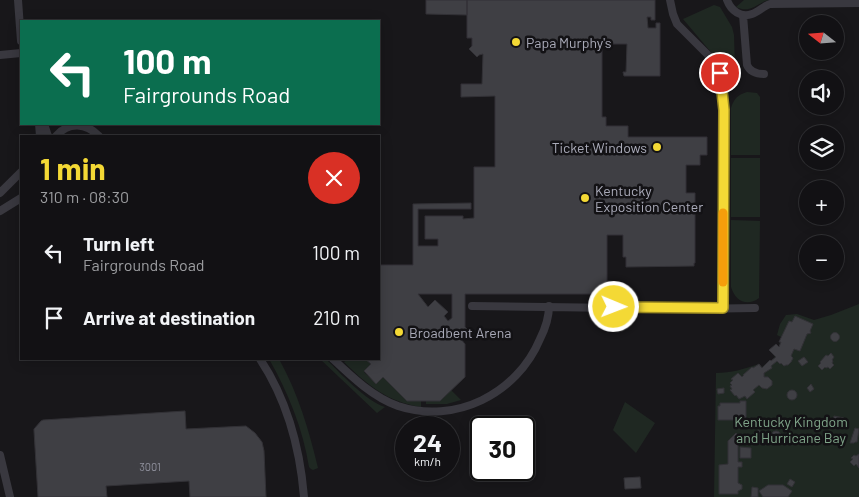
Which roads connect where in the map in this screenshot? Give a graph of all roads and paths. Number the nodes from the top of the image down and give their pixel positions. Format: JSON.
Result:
{"nodes":[{"id":1,"x":18,"y":0,"type":"edge"},
{"id":2,"x":670,"y":0,"type":"edge"},
{"id":3,"x":727,"y":0,"type":"edge"},
{"id":4,"x":859,"y":3,"type":"edge"},
{"id":5,"x":743,"y":15,"type":"junction"},
{"id":6,"x":20,"y":27,"type":"edge"},
{"id":7,"x":20,"y":53,"type":"edge"},
{"id":8,"x":0,"y":55,"type":"edge"},
{"id":9,"x":764,"y":74,"type":"dead end"},
{"id":10,"x":76,"y":125,"type":"edge"},
{"id":11,"x":76,"y":125,"type":"edge"},
{"id":12,"x":57,"y":135,"type":"edge"},
{"id":13,"x":98,"y":135,"type":"edge"},
{"id":14,"x":20,"y":173,"type":"edge"},
{"id":15,"x":0,"y":194,"type":"edge"},
{"id":16,"x":20,"y":199,"type":"edge"},
{"id":17,"x":0,"y":211,"type":"edge"},
{"id":18,"x":472,"y":306,"type":"dead end"},
{"id":19,"x":549,"y":306,"type":"junction"},
{"id":20,"x":723,"y":308,"type":"junction"},
{"id":21,"x":755,"y":308,"type":"dead end"},
{"id":22,"x":261,"y":360,"type":"edge"},
{"id":23,"x":334,"y":360,"type":"edge"},
{"id":24,"x":0,"y":456,"type":"edge"},
{"id":25,"x":10,"y":497,"type":"edge"},
{"id":26,"x":304,"y":497,"type":"edge"}],
"edges":[{"from":1,"to":6,"type":"street"},
{"from":2,"to":20,"type":"street"},
{"from":3,"to":5,"type":"street"},
{"from":4,"to":5,"type":"street"},
{"from":5,"to":9,"type":"street"},
{"from":7,"to":8,"type":"street"},
{"from":10,"to":13,"type":"street"},
{"from":11,"to":12,"type":"street"},
{"from":14,"to":15,"type":"street"},
{"from":16,"to":17,"type":"street"},
{"from":18,"to":19,"type":"street"},
{"from":19,"to":20,"type":"street"},
{"from":19,"to":23,"type":"street"},
{"from":20,"to":21,"type":"street"},
{"from":22,"to":26,"type":"street"},
{"from":24,"to":25,"type":"street"}]}
